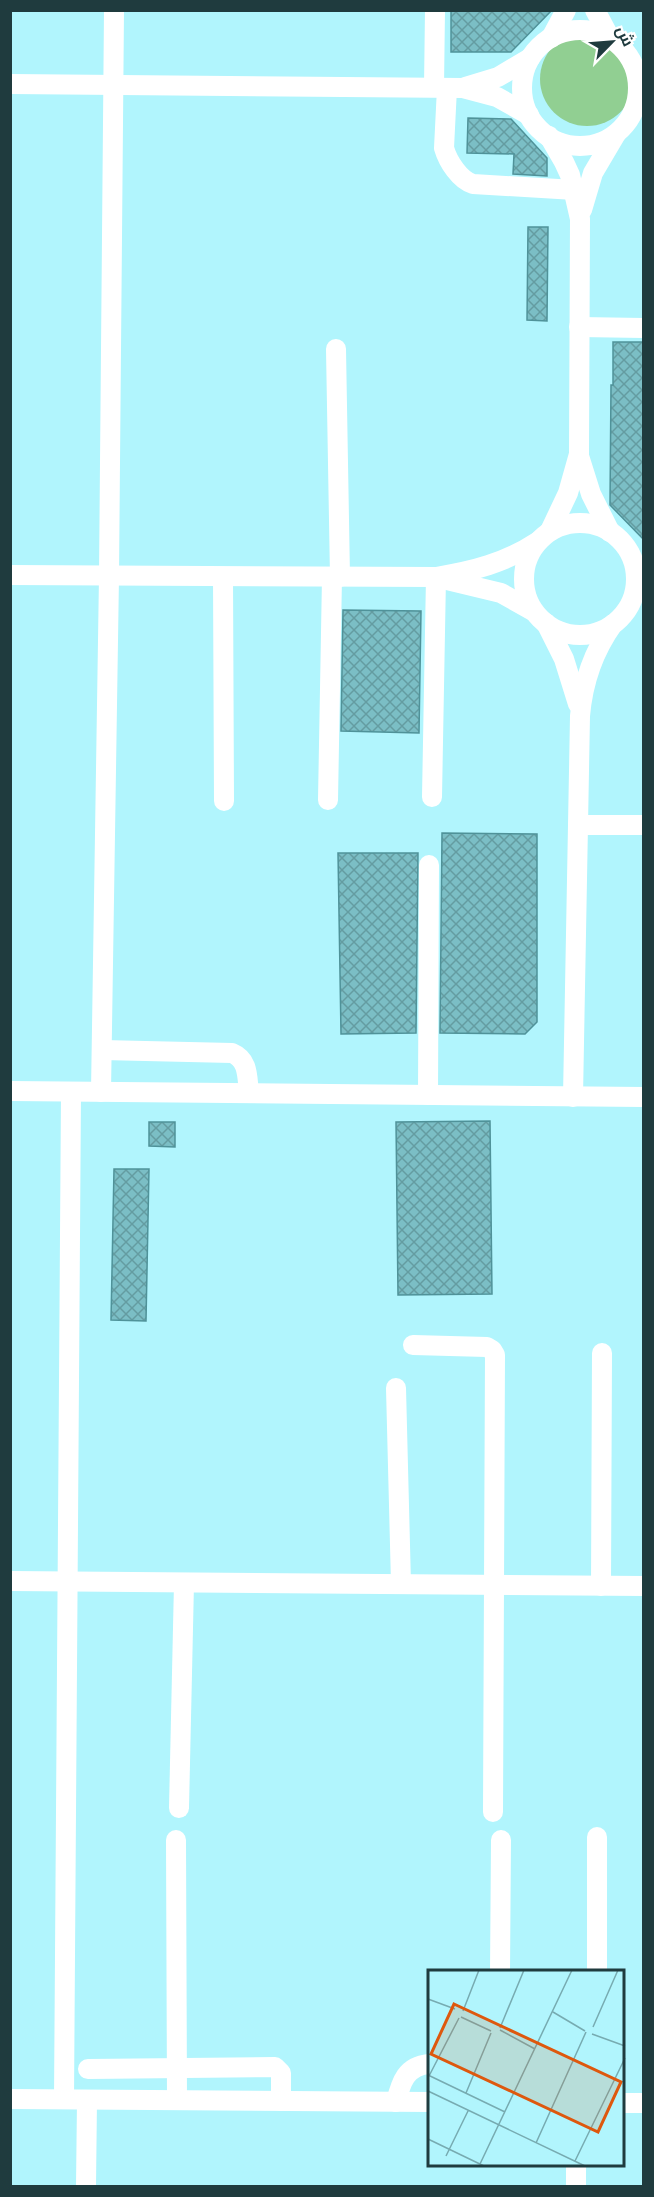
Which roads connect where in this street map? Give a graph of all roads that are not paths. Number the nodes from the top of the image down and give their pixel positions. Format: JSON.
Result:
{"nodes":[{"id":1,"x":114,"y":10,"type":"edge"},
{"id":2,"x":435,"y":10,"type":"edge"},
{"id":3,"x":566,"y":10,"type":"edge"},
{"id":4,"x":595,"y":10,"type":"edge"},
{"id":5,"x":551,"y":38,"type":"junction"},
{"id":6,"x":610,"y":38,"type":"junction"},
{"id":7,"x":531,"y":58,"type":"junction"},
{"id":8,"x":636,"y":62,"type":"edge"},
{"id":9,"x":10,"y":84,"type":"edge"},
{"id":10,"x":113,"y":85,"type":"junction"},
{"id":11,"x":448,"y":88,"type":"junction"},
{"id":12,"x":529,"y":115,"type":"junction"},
{"id":13,"x":630,"y":122,"type":"edge"},
{"id":14,"x":549,"y":136,"type":"junction"},
{"id":15,"x":575,"y":190,"type":"junction"},
{"id":16,"x":580,"y":219,"type":"junction"},
{"id":17,"x":579,"y":327,"type":"junction"},
{"id":18,"x":644,"y":328,"type":"edge"},
{"id":19,"x":336,"y":349,"type":"dead end"},
{"id":20,"x":579,"y":454,"type":"junction"},
{"id":21,"x":544,"y":537,"type":"junction"},
{"id":22,"x":617,"y":538,"type":"junction"},
{"id":23,"x":644,"y":558,"type":"edge"},
{"id":24,"x":10,"y":575,"type":"edge"},
{"id":25,"x":109,"y":576,"type":"junction"},
{"id":26,"x":223,"y":576,"type":"junction"},
{"id":27,"x":336,"y":577,"type":"junction"},
{"id":28,"x":436,"y":577,"type":"junction"},
{"id":29,"x":644,"y":600,"type":"edge"},
{"id":30,"x":539,"y":617,"type":"junction"},
{"id":31,"x":620,"y":618,"type":"junction"},
{"id":32,"x":580,"y":716,"type":"junction"},
{"id":33,"x":432,"y":797,"type":"dead end"},
{"id":34,"x":328,"y":800,"type":"dead end"},
{"id":35,"x":224,"y":801,"type":"dead end"},
{"id":36,"x":578,"y":825,"type":"junction"},
{"id":37,"x":644,"y":825,"type":"edge"},
{"id":38,"x":429,"y":865,"type":"dead end"},
{"id":39,"x":102,"y":1050,"type":"junction"},
{"id":40,"x":10,"y":1091,"type":"edge"},
{"id":41,"x":71,"y":1092,"type":"junction"},
{"id":42,"x":102,"y":1092,"type":"junction"},
{"id":43,"x":249,"y":1093,"type":"junction"},
{"id":44,"x":428,"y":1095,"type":"junction"},
{"id":45,"x":573,"y":1097,"type":"junction"},
{"id":46,"x":644,"y":1097,"type":"edge"},
{"id":47,"x":413,"y":1344,"type":"dead end"},
{"id":48,"x":602,"y":1353,"type":"dead end"},
{"id":49,"x":396,"y":1388,"type":"dead end"},
{"id":50,"x":10,"y":1581,"type":"edge"},
{"id":51,"x":67,"y":1582,"type":"junction"},
{"id":52,"x":184,"y":1583,"type":"junction"},
{"id":53,"x":402,"y":1584,"type":"junction"},
{"id":54,"x":496,"y":1585,"type":"junction"},
{"id":55,"x":601,"y":1586,"type":"junction"},
{"id":56,"x":644,"y":1586,"type":"edge"},
{"id":57,"x":178,"y":1808,"type":"dead end"},
{"id":58,"x":494,"y":1812,"type":"dead end"},
{"id":59,"x":597,"y":1837,"type":"dead end"},
{"id":60,"x":176,"y":1840,"type":"dead end"},
{"id":61,"x":501,"y":1840,"type":"dead end"},
{"id":62,"x":500,"y":1970,"type":"edge"},
{"id":63,"x":597,"y":1970,"type":"edge"},
{"id":64,"x":428,"y":2064,"type":"edge"},
{"id":65,"x":177,"y":2068,"type":"junction"},
{"id":66,"x":88,"y":2069,"type":"dead end"},
{"id":67,"x":10,"y":2099,"type":"edge"},
{"id":68,"x":64,"y":2099,"type":"junction"},
{"id":69,"x":87,"y":2100,"type":"junction"},
{"id":70,"x":177,"y":2100,"type":"junction"},
{"id":71,"x":281,"y":2101,"type":"junction"},
{"id":72,"x":396,"y":2102,"type":"junction"},
{"id":73,"x":428,"y":2102,"type":"edge"},
{"id":74,"x":624,"y":2103,"type":"edge"},
{"id":75,"x":644,"y":2103,"type":"edge"},
{"id":76,"x":576,"y":2167,"type":"edge"},
{"id":77,"x":86,"y":2187,"type":"edge"},
{"id":78,"x":576,"y":2187,"type":"edge"}],
"edges":[{"from":1,"to":10,"type":"street"},
{"from":2,"to":11,"type":"street"},
{"from":3,"to":5,"type":"street"},
{"from":4,"to":6,"type":"street"},
{"from":5,"to":6,"type":"street"},
{"from":5,"to":7,"type":"street"},
{"from":6,"to":8,"type":"street"},
{"from":7,"to":11,"type":"street"},
{"from":7,"to":12,"type":"street"},
{"from":8,"to":13,"type":"street"},
{"from":9,"to":10,"type":"street"},
{"from":10,"to":11,"type":"street"},
{"from":10,"to":25,"type":"street"},
{"from":11,"to":12,"type":"street"},
{"from":11,"to":15,"type":"street"},
{"from":12,"to":14,"type":"street"},
{"from":13,"to":14,"type":"street"},
{"from":13,"to":16,"type":"street"},
{"from":14,"to":15,"type":"street"},
{"from":15,"to":16,"type":"street"},
{"from":16,"to":17,"type":"street"},
{"from":17,"to":18,"type":"street"},
{"from":17,"to":20,"type":"street"},
{"from":19,"to":27,"type":"street"},
{"from":20,"to":21,"type":"street"},
{"from":20,"to":22,"type":"street"},
{"from":21,"to":22,"type":"street"},
{"from":21,"to":28,"type":"street"},
{"from":21,"to":30,"type":"street"},
{"from":22,"to":23,"type":"street"},
{"from":22,"to":31,"type":"street"},
{"from":24,"to":25,"type":"street"},
{"from":25,"to":26,"type":"street"},
{"from":25,"to":39,"type":"street"},
{"from":26,"to":27,"type":"street"},
{"from":26,"to":35,"type":"street"},
{"from":27,"to":28,"type":"street"},
{"from":27,"to":34,"type":"street"},
{"from":28,"to":30,"type":"street"},
{"from":28,"to":33,"type":"street"},
{"from":29,"to":31,"type":"street"},
{"from":30,"to":31,"type":"street"},
{"from":30,"to":32,"type":"street"},
{"from":31,"to":32,"type":"street"},
{"from":32,"to":36,"type":"street"},
{"from":36,"to":37,"type":"street"},
{"from":36,"to":45,"type":"street"},
{"from":38,"to":44,"type":"street"},
{"from":39,"to":42,"type":"street"},
{"from":39,"to":43,"type":"street"},
{"from":40,"to":41,"type":"street"},
{"from":41,"to":42,"type":"street"},
{"from":41,"to":51,"type":"street"},
{"from":42,"to":43,"type":"street"},
{"from":43,"to":44,"type":"street"},
{"from":44,"to":45,"type":"street"},
{"from":45,"to":46,"type":"street"},
{"from":47,"to":54,"type":"street"},
{"from":48,"to":55,"type":"street"},
{"from":49,"to":53,"type":"street"},
{"from":50,"to":51,"type":"street"},
{"from":51,"to":52,"type":"street"},
{"from":51,"to":68,"type":"street"},
{"from":52,"to":53,"type":"street"},
{"from":52,"to":57,"type":"street"},
{"from":53,"to":54,"type":"street"},
{"from":54,"to":55,"type":"street"},
{"from":54,"to":58,"type":"street"},
{"from":55,"to":56,"type":"street"},
{"from":59,"to":63,"type":"street"},
{"from":60,"to":65,"type":"street"},
{"from":61,"to":62,"type":"street"},
{"from":64,"to":72,"type":"street"},
{"from":65,"to":66,"type":"street"},
{"from":65,"to":70,"type":"street"},
{"from":65,"to":71,"type":"street"},
{"from":67,"to":68,"type":"street"},
{"from":68,"to":69,"type":"street"},
{"from":69,"to":70,"type":"street"},
{"from":69,"to":77,"type":"street"},
{"from":70,"to":71,"type":"street"},
{"from":71,"to":72,"type":"street"},
{"from":72,"to":73,"type":"street"},
{"from":74,"to":75,"type":"street"},
{"from":76,"to":78,"type":"street"}]}
